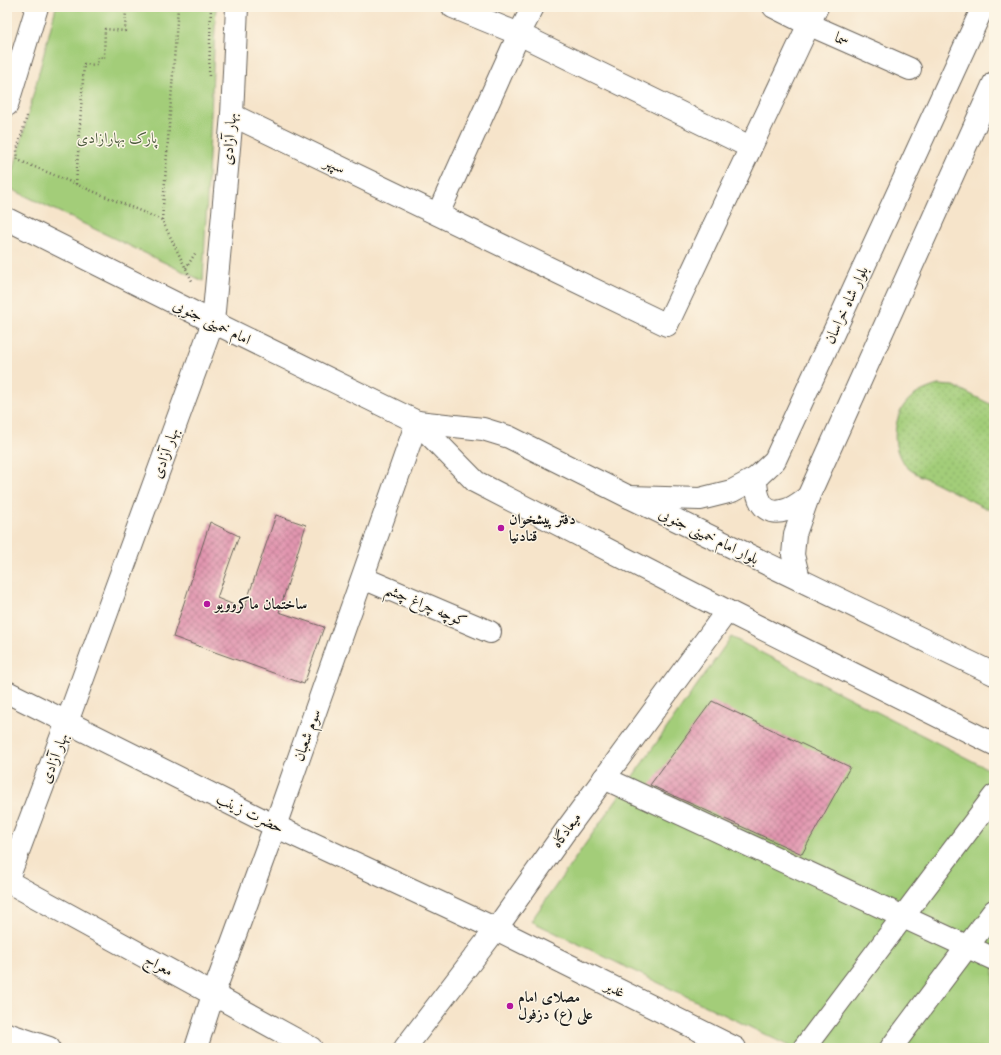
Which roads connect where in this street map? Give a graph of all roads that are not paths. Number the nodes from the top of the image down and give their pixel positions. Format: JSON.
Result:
{"nodes":[{"id":1,"x":37,"y":7,"type":"edge"},
{"id":2,"x":237,"y":7,"type":"edge"},
{"id":3,"x":453,"y":7,"type":"edge"},
{"id":4,"x":533,"y":7,"type":"edge"},
{"id":5,"x":774,"y":7,"type":"edge"},
{"id":6,"x":982,"y":7,"type":"edge"},
{"id":7,"x":813,"y":15,"type":"edge"},
{"id":8,"x":519,"y":34,"type":"junction"},
{"id":9,"x":910,"y":69,"type":"dead end"},
{"id":10,"x":994,"y":83,"type":"edge"},
{"id":11,"x":7,"y":105,"type":"edge"},
{"id":12,"x":232,"y":115,"type":"junction"},
{"id":13,"x":750,"y":147,"type":"junction"},
{"id":14,"x":438,"y":214,"type":"junction"},
{"id":15,"x":7,"y":219,"type":"edge"},
{"id":16,"x":213,"y":322,"type":"junction"},
{"id":17,"x":417,"y":422,"type":"junction"},
{"id":18,"x":756,"y":478,"type":"junction"},
{"id":19,"x":808,"y":497,"type":"junction"},
{"id":20,"x":629,"y":498,"type":"junction"},
{"id":21,"x":363,"y":578,"type":"junction"},
{"id":22,"x":799,"y":580,"type":"junction"},
{"id":23,"x":727,"y":612,"type":"junction"},
{"id":24,"x":490,"y":632,"type":"dead end"},
{"id":25,"x":994,"y":674,"type":"edge"},
{"id":26,"x":7,"y":692,"type":"edge"},
{"id":27,"x":67,"y":722,"type":"junction"},
{"id":28,"x":994,"y":744,"type":"edge"},
{"id":29,"x":604,"y":778,"type":"junction"},
{"id":30,"x":994,"y":796,"type":"edge"},
{"id":31,"x":275,"y":826,"type":"junction"},
{"id":32,"x":7,"y":881,"type":"edge"},
{"id":33,"x":994,"y":911,"type":"edge"},
{"id":34,"x":903,"y":917,"type":"junction"},
{"id":35,"x":496,"y":929,"type":"junction"},
{"id":36,"x":967,"y":947,"type":"junction"},
{"id":37,"x":994,"y":959,"type":"edge"},
{"id":38,"x":213,"y":995,"type":"junction"},
{"id":39,"x":7,"y":1034,"type":"edge"},
{"id":40,"x":49,"y":1048,"type":"edge"},
{"id":41,"x":196,"y":1048,"type":"edge"},
{"id":42,"x":311,"y":1048,"type":"edge"},
{"id":43,"x":405,"y":1048,"type":"edge"},
{"id":44,"x":735,"y":1048,"type":"edge"},
{"id":45,"x":804,"y":1048,"type":"edge"},
{"id":46,"x":891,"y":1048,"type":"edge"}],
"edges":[{"from":1,"to":11,"type":"street"},
{"from":2,"to":12,"type":"street","name":"بهار آزادی"},
{"from":3,"to":8,"type":"street"},
{"from":4,"to":8,"type":"street"},
{"from":5,"to":7,"type":"street","name":"سما"},
{"from":6,"to":18,"type":"street","name":"بلوار شاه خراسان"},
{"from":7,"to":9,"type":"street","name":"سما"},
{"from":7,"to":13,"type":"street"},
{"from":8,"to":13,"type":"street"},
{"from":8,"to":14,"type":"street"},
{"from":10,"to":19,"type":"street"},
{"from":12,"to":14,"type":"street","name":"سپهر"},
{"from":12,"to":16,"type":"street","name":"بهار آزادی"},
{"from":13,"to":14,"type":"street","name":"سپهر"},
{"from":15,"to":16,"type":"street","name":"امام خمینی جنوبی"},
{"from":16,"to":17,"type":"street","name":"امام خمینی جنوبی"},
{"from":16,"to":27,"type":"street","name":"بهار آزادی"},
{"from":17,"to":20,"type":"street","name":"بلوار امام خمینی جنوبی"},
{"from":17,"to":21,"type":"street","name":"سوم شعبان"},
{"from":17,"to":23,"type":"street"},
{"from":18,"to":19,"type":"street"},
{"from":18,"to":20,"type":"street","name":"بلوار شاه خراسان"},
{"from":19,"to":22,"type":"street"},
{"from":20,"to":22,"type":"street","name":"بلوار امام خمینی جنوبی"},
{"from":21,"to":24,"type":"street","name":"کوچه چراغ چشم"},
{"from":21,"to":31,"type":"street","name":"سوم شعبان"},
{"from":22,"to":25,"type":"street","name":"بلوار امام خمینی جنوبی"},
{"from":23,"to":28,"type":"street"},
{"from":23,"to":29,"type":"street","name":"میعادگاه"},
{"from":26,"to":27,"type":"street","name":"حضرت زینب"},
{"from":27,"to":31,"type":"street","name":"حضرت زینب"},
{"from":27,"to":32,"type":"street","name":"بهار آزادی"},
{"from":29,"to":34,"type":"street"},
{"from":29,"to":35,"type":"street","name":"میعادگاه"},
{"from":30,"to":34,"type":"street"},
{"from":31,"to":35,"type":"street","name":"حضرت زینب"},
{"from":31,"to":38,"type":"street","name":"سوم شعبان"},
{"from":32,"to":38,"type":"street","name":"معراج"},
{"from":33,"to":36,"type":"street"},
{"from":34,"to":36,"type":"street"},
{"from":34,"to":45,"type":"street"},
{"from":35,"to":43,"type":"street","name":"میعادگاه"},
{"from":35,"to":44,"type":"street","name":"غدیر"},
{"from":36,"to":37,"type":"street"},
{"from":36,"to":46,"type":"street"},
{"from":38,"to":41,"type":"street","name":"سوم شعبان"},
{"from":38,"to":42,"type":"street","name":"معراج"},
{"from":39,"to":40,"type":"street"}]}
